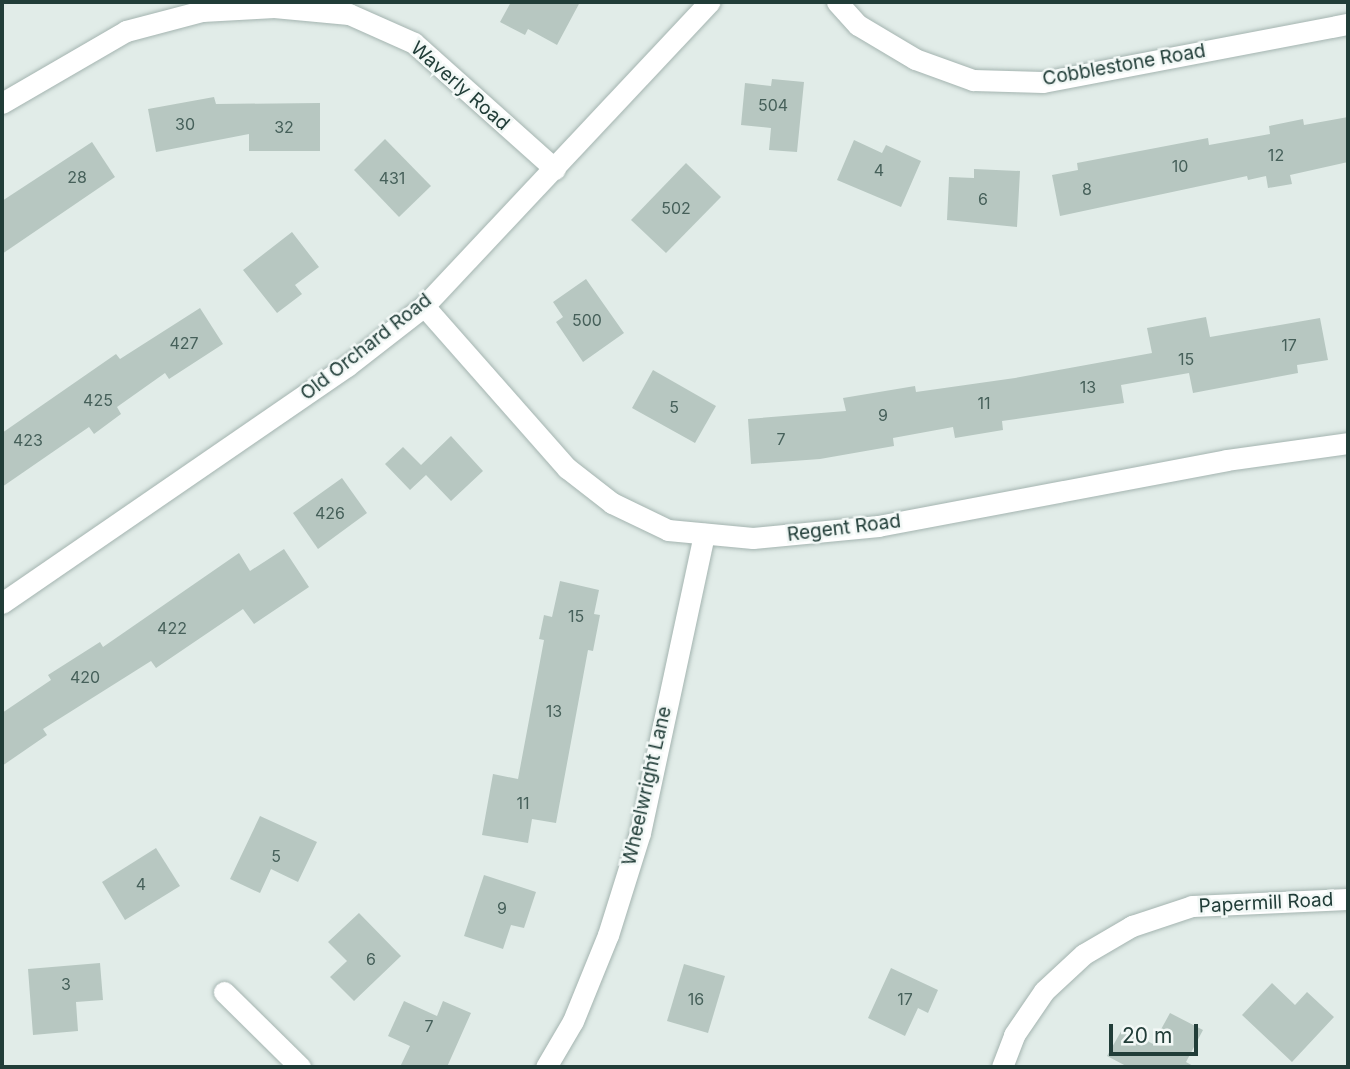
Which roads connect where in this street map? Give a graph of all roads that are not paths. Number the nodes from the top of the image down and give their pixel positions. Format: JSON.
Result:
{"nodes":[{"id":1,"x":709,"y":2,"type":"edge"},
{"id":2,"x":837,"y":2,"type":"edge"},
{"id":3,"x":1348,"y":24,"type":"edge"},
{"id":4,"x":2,"y":103,"type":"edge"},
{"id":5,"x":555,"y":169,"type":"junction"},
{"id":6,"x":424,"y":306,"type":"junction"},
{"id":7,"x":1348,"y":443,"type":"edge"},
{"id":8,"x":704,"y":534,"type":"junction"},
{"id":9,"x":2,"y":603,"type":"edge"},
{"id":10,"x":1348,"y":899,"type":"edge"},
{"id":11,"x":224,"y":992,"type":"dead end"},
{"id":12,"x":300,"y":1067,"type":"edge"},
{"id":13,"x":546,"y":1067,"type":"edge"},
{"id":14,"x":1002,"y":1067,"type":"edge"}],
"edges":[{"from":1,"to":5,"type":"street","name":"Old Orchard Road"},
{"from":2,"to":3,"type":"street","name":"Cobblestone Road"},
{"from":4,"to":5,"type":"street","name":"Waverly Road"},
{"from":5,"to":6,"type":"street","name":"Old Orchard Road"},
{"from":6,"to":8,"type":"street","name":"Regent Road"},
{"from":6,"to":9,"type":"street","name":"Old Orchard Road"},
{"from":7,"to":8,"type":"street","name":"Regent Road"},
{"from":8,"to":13,"type":"street","name":"Wheelwright Lane"},
{"from":10,"to":14,"type":"street","name":"Papermill Road"},
{"from":11,"to":12,"type":"street"}]}
